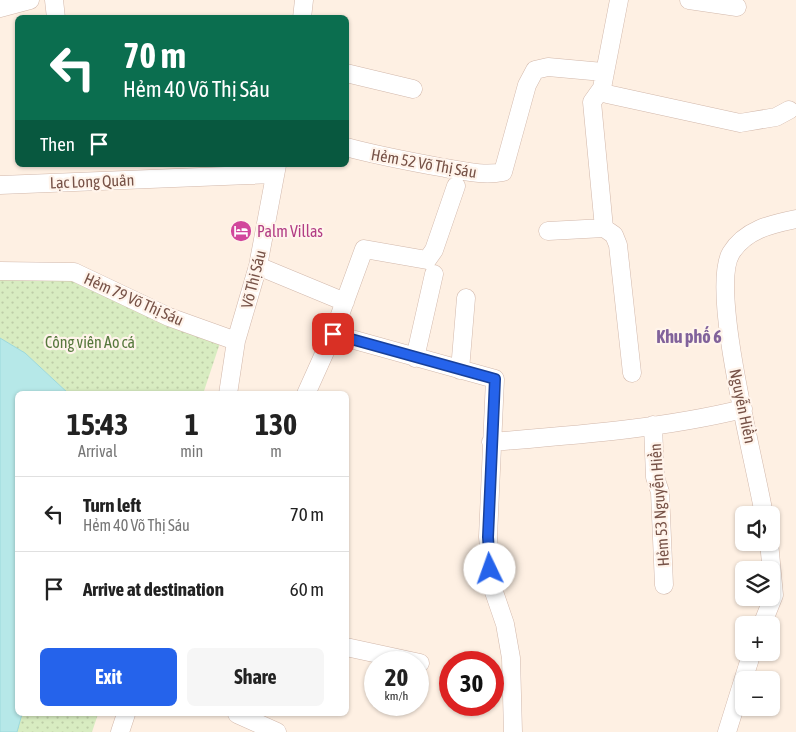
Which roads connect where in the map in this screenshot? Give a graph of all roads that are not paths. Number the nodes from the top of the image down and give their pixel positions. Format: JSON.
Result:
{"nodes":[{"id":1,"x":30,"y":0,"type":"edge"},
{"id":2,"x":54,"y":0,"type":"edge"},
{"id":3,"x":304,"y":0,"type":"edge"},
{"id":4,"x":619,"y":0,"type":"edge"},
{"id":5,"x":689,"y":0,"type":"edge"},
{"id":6,"x":736,"y":6,"type":"dead end"},
{"id":7,"x":0,"y":8,"type":"edge"},
{"id":8,"x":56,"y":15,"type":"edge"},
{"id":9,"x":302,"y":15,"type":"edge"},
{"id":10,"x":349,"y":74,"type":"edge"},
{"id":11,"x":603,"y":80,"type":"junction"},
{"id":12,"x":413,"y":89,"type":"dead end"},
{"id":13,"x":789,"y":110,"type":"dead end"},
{"id":14,"x":349,"y":148,"type":"edge"},
{"id":15,"x":276,"y":170,"type":"edge"},
{"id":16,"x":73,"y":173,"type":"edge"},
{"id":17,"x":0,"y":185,"type":"edge"},
{"id":18,"x":456,"y":186,"type":"dead end"},
{"id":19,"x":796,"y":219,"type":"edge"},
{"id":20,"x":604,"y":228,"type":"junction"},
{"id":21,"x":548,"y":231,"type":"dead end"},
{"id":22,"x":258,"y":266,"type":"junction"},
{"id":23,"x":0,"y":271,"type":"edge"},
{"id":24,"x":434,"y":274,"type":"dead end"},
{"id":25,"x":466,"y":298,"type":"dead end"},
{"id":26,"x":345,"y":302,"type":"junction"},
{"id":27,"x":333,"y":334,"type":"junction"},
{"id":28,"x":236,"y":341,"type":"junction"},
{"id":29,"x":415,"y":358,"type":"junction"},
{"id":30,"x":460,"y":370,"type":"junction"},
{"id":31,"x":632,"y":373,"type":"dead end"},
{"id":32,"x":228,"y":391,"type":"edge"},
{"id":33,"x":307,"y":391,"type":"edge"},
{"id":34,"x":743,"y":409,"type":"junction"},
{"id":35,"x":653,"y":425,"type":"junction"},
{"id":36,"x":491,"y":442,"type":"junction"},
{"id":37,"x":762,"y":506,"type":"edge"},
{"id":38,"x":769,"y":551,"type":"edge"},
{"id":39,"x":664,"y":585,"type":"dead end"},
{"id":40,"x":766,"y":616,"type":"edge"},
{"id":41,"x":349,"y":648,"type":"edge"},
{"id":42,"x":364,"y":651,"type":"edge"},
{"id":43,"x":749,"y":661,"type":"edge"},
{"id":44,"x":125,"y":716,"type":"edge"},
{"id":45,"x":241,"y":716,"type":"edge"},
{"id":46,"x":120,"y":732,"type":"edge"},
{"id":47,"x":276,"y":732,"type":"edge"},
{"id":48,"x":513,"y":732,"type":"edge"},
{"id":49,"x":727,"y":732,"type":"edge"}],
"edges":[{"from":1,"to":7,"type":"street"},
{"from":2,"to":8,"type":"street"},
{"from":3,"to":9,"type":"street"},
{"from":4,"to":11,"type":"street"},
{"from":5,"to":6,"type":"street"},
{"from":10,"to":12,"type":"street"},
{"from":11,"to":13,"type":"street"},
{"from":11,"to":14,"type":"street","name":"Hẻm 52 Võ Thị Sáu"},
{"from":11,"to":20,"type":"street"},
{"from":15,"to":16,"type":"street","name":"Lạc Long Quân"},
{"from":15,"to":22,"type":"street","name":"Võ Thị Sáu"},
{"from":16,"to":17,"type":"street","name":"Lạc Long Quân"},
{"from":18,"to":26,"type":"street"},
{"from":19,"to":34,"type":"street","name":"Nguyễn Hiền"},
{"from":20,"to":21,"type":"street"},
{"from":20,"to":31,"type":"street"},
{"from":22,"to":26,"type":"street"},
{"from":22,"to":28,"type":"street","name":"Võ Thị Sáu"},
{"from":23,"to":28,"type":"street","name":"Hẻm 79 Võ Thị Sáu"},
{"from":24,"to":29,"type":"street"},
{"from":25,"to":30,"type":"street"},
{"from":26,"to":27,"type":"street"},
{"from":27,"to":29,"type":"street"},
{"from":27,"to":33,"type":"street"},
{"from":28,"to":32,"type":"street","name":"Võ Thị Sáu"},
{"from":29,"to":30,"type":"street"},
{"from":30,"to":36,"type":"street"},
{"from":34,"to":35,"type":"street"},
{"from":34,"to":37,"type":"street","name":"Nguyễn Hiền"},
{"from":35,"to":36,"type":"street"},
{"from":35,"to":39,"type":"street","name":"Hẻm 53 Nguyễn Hiền"},
{"from":36,"to":48,"type":"street"},
{"from":38,"to":40,"type":"street"},
{"from":41,"to":42,"type":"street"},
{"from":43,"to":49,"type":"street"},
{"from":44,"to":46,"type":"street"},
{"from":45,"to":47,"type":"street"}]}
